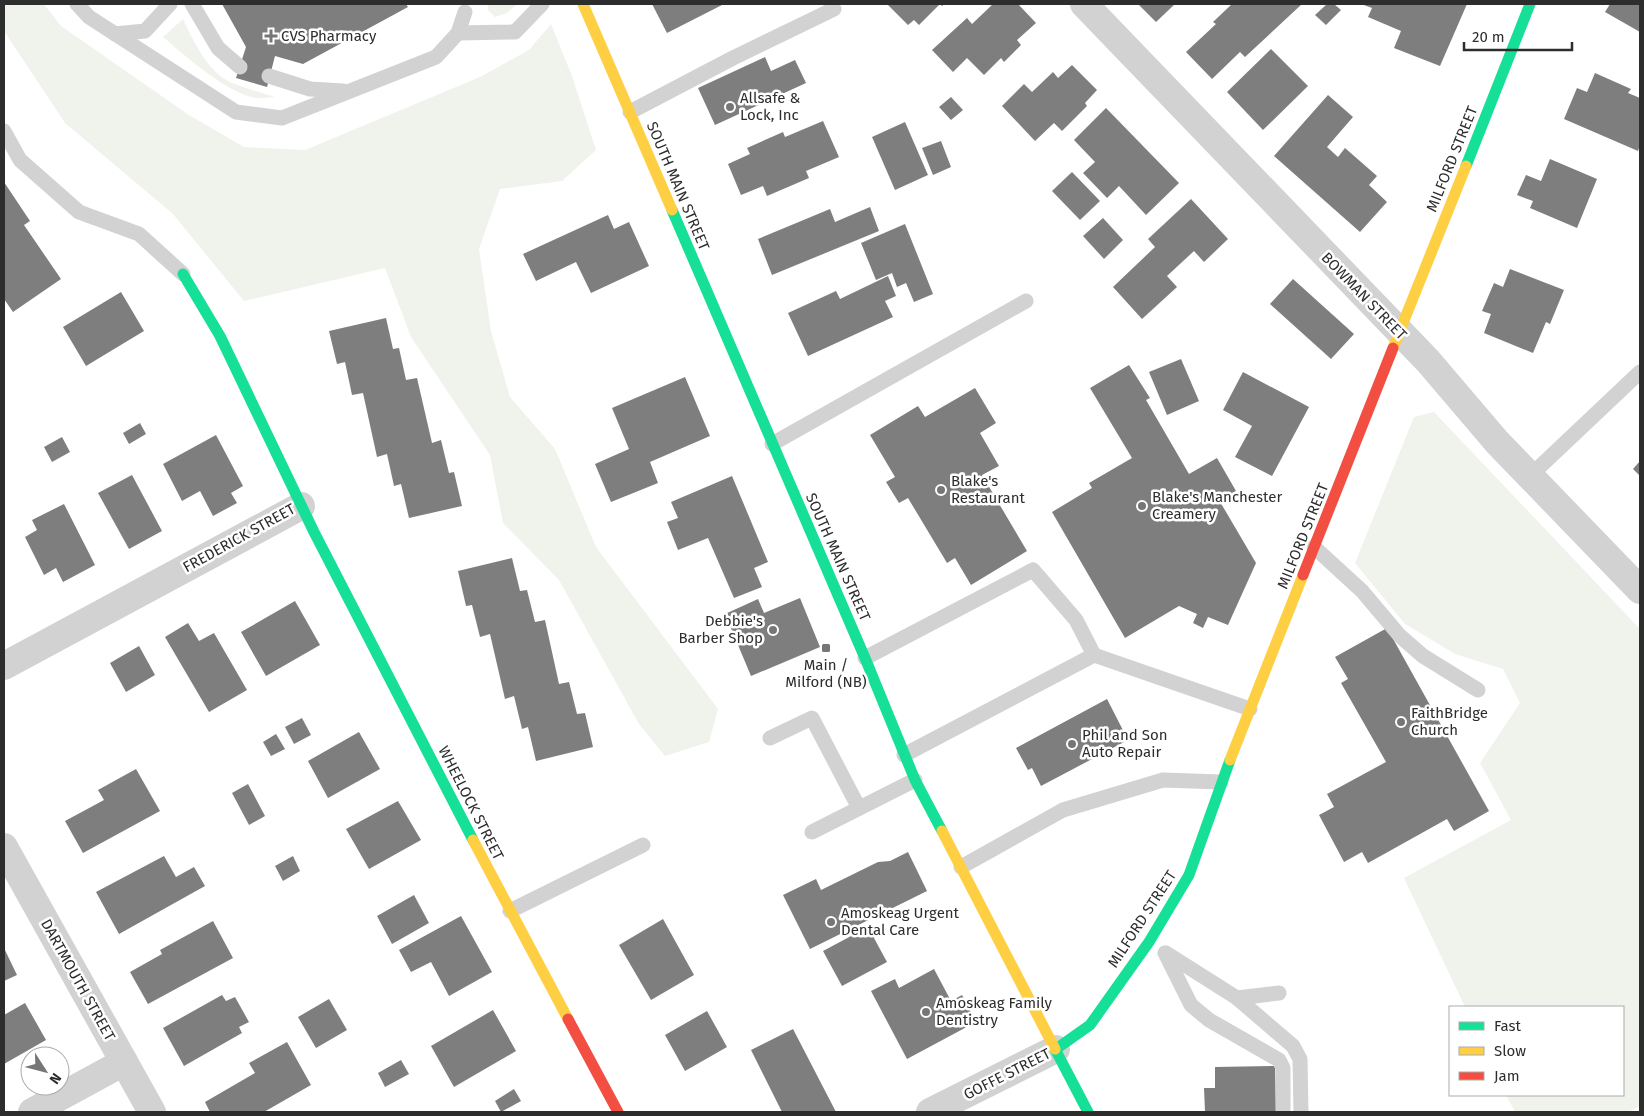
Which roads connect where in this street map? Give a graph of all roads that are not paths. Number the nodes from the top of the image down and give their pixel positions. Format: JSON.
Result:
{"nodes":[{"id":1,"x":77,"y":4,"type":"edge"},
{"id":2,"x":170,"y":4,"type":"edge"},
{"id":3,"x":192,"y":4,"type":"edge"},
{"id":4,"x":542,"y":4,"type":"edge"},
{"id":5,"x":583,"y":4,"type":"edge"},
{"id":6,"x":1084,"y":4,"type":"edge"},
{"id":7,"x":1530,"y":4,"type":"edge"},
{"id":8,"x":834,"y":9,"type":"dead end"},
{"id":9,"x":466,"y":12,"type":"dead end"},
{"id":10,"x":458,"y":32,"type":"junction"},
{"id":11,"x":115,"y":34,"type":"junction"},
{"id":12,"x":240,"y":67,"type":"dead end"},
{"id":13,"x":269,"y":76,"type":"dead end"},
{"id":14,"x":349,"y":92,"type":"junction"},
{"id":15,"x":630,"y":112,"type":"junction"},
{"id":16,"x":4,"y":130,"type":"edge"},
{"id":17,"x":183,"y":274,"type":"joint"},
{"id":18,"x":1026,"y":301,"type":"dead end"},
{"id":19,"x":1399,"y":332,"type":"junction"},
{"id":20,"x":1640,"y":372,"type":"edge"},
{"id":21,"x":772,"y":444,"type":"junction"},
{"id":22,"x":1530,"y":476,"type":"junction"},
{"id":23,"x":301,"y":506,"type":"junction"},
{"id":24,"x":1314,"y":546,"type":"junction"},
{"id":25,"x":1640,"y":590,"type":"edge"},
{"id":26,"x":1094,"y":655,"type":"junction"},
{"id":27,"x":866,"y":658,"type":"junction"},
{"id":28,"x":4,"y":666,"type":"edge"},
{"id":29,"x":1478,"y":690,"type":"dead end"},
{"id":30,"x":1250,"y":709,"type":"junction"},
{"id":31,"x":770,"y":738,"type":"dead end"},
{"id":32,"x":904,"y":755,"type":"junction"},
{"id":33,"x":915,"y":780,"type":"junction"},
{"id":34,"x":1220,"y":782,"type":"junction"},
{"id":35,"x":859,"y":808,"type":"junction"},
{"id":36,"x":812,"y":832,"type":"dead end"},
{"id":37,"x":643,"y":845,"type":"dead end"},
{"id":38,"x":4,"y":847,"type":"edge"},
{"id":39,"x":961,"y":867,"type":"junction"},
{"id":40,"x":510,"y":911,"type":"junction"},
{"id":41,"x":1149,"y":942,"type":"junction"},
{"id":42,"x":1165,"y":953,"type":"junction"},
{"id":43,"x":1279,"y":993,"type":"dead end"},
{"id":44,"x":1237,"y":998,"type":"junction"},
{"id":45,"x":1056,"y":1049,"type":"junction"},
{"id":46,"x":124,"y":1062,"type":"junction"},
{"id":47,"x":32,"y":1112,"type":"edge"},
{"id":48,"x":152,"y":1112,"type":"edge"},
{"id":49,"x":618,"y":1112,"type":"edge"},
{"id":50,"x":930,"y":1112,"type":"edge"},
{"id":51,"x":1088,"y":1112,"type":"edge"},
{"id":52,"x":1283,"y":1112,"type":"edge"},
{"id":53,"x":1301,"y":1112,"type":"edge"}],
"edges":[{"from":1,"to":11,"type":"lane"},
{"from":2,"to":11,"type":"lane"},
{"from":3,"to":12,"type":"lane"},
{"from":4,"to":10,"type":"lane"},
{"from":5,"to":15,"type":"street","name":"SOUTH MAIN STREET"},
{"from":6,"to":19,"type":"street","name":"BOWMAN STREET"},
{"from":7,"to":19,"type":"street","name":"MILFORD STREET"},
{"from":8,"to":15,"type":"lane"},
{"from":9,"to":10,"type":"lane"},
{"from":10,"to":14,"type":"lane"},
{"from":11,"to":14,"type":"lane"},
{"from":13,"to":14,"type":"lane"},
{"from":15,"to":21,"type":"street","name":"SOUTH MAIN STREET"},
{"from":16,"to":17,"type":"lane"},
{"from":17,"to":23,"type":"street","name":"FREDERICK STREET"},
{"from":18,"to":21,"type":"lane"},
{"from":19,"to":22,"type":"street","name":"BOWMAN STREET"},
{"from":19,"to":24,"type":"street","name":"MILFORD STREET"},
{"from":20,"to":22,"type":"lane"},
{"from":21,"to":27,"type":"street","name":"SOUTH MAIN STREET"},
{"from":22,"to":25,"type":"street","name":"BOWMAN STREET"},
{"from":23,"to":28,"type":"street","name":"FREDERICK STREET"},
{"from":23,"to":40,"type":"street","name":"WHEELOCK STREET"},
{"from":24,"to":29,"type":"lane"},
{"from":24,"to":30,"type":"street","name":"MILFORD STREET"},
{"from":26,"to":27,"type":"lane"},
{"from":26,"to":30,"type":"lane"},
{"from":26,"to":32,"type":"lane"},
{"from":27,"to":32,"type":"street","name":"SOUTH MAIN STREET"},
{"from":30,"to":34,"type":"street","name":"MILFORD STREET"},
{"from":31,"to":35,"type":"lane"},
{"from":32,"to":33,"type":"street","name":"SOUTH MAIN STREET"},
{"from":33,"to":35,"type":"lane"},
{"from":33,"to":39,"type":"street","name":"SOUTH MAIN STREET"},
{"from":34,"to":39,"type":"lane"},
{"from":34,"to":41,"type":"street","name":"MILFORD STREET"},
{"from":35,"to":36,"type":"lane"},
{"from":37,"to":40,"type":"lane"},
{"from":38,"to":46,"type":"street","name":"DARTMOUTH STREET"},
{"from":39,"to":45,"type":"street","name":"SOUTH MAIN STREET"},
{"from":40,"to":49,"type":"street","name":"WHEELOCK STREET"},
{"from":41,"to":42,"type":"lane"},
{"from":41,"to":45,"type":"street","name":"MILFORD STREET"},
{"from":42,"to":44,"type":"lane"},
{"from":42,"to":52,"type":"lane"},
{"from":43,"to":44,"type":"lane"},
{"from":44,"to":53,"type":"lane"},
{"from":45,"to":50,"type":"street","name":"GOFFE STREET"},
{"from":45,"to":51,"type":"street","name":"SOUTH MAIN STREET"},
{"from":46,"to":47,"type":"street"},
{"from":46,"to":48,"type":"street","name":"DARTMOUTH STREET"}]}
